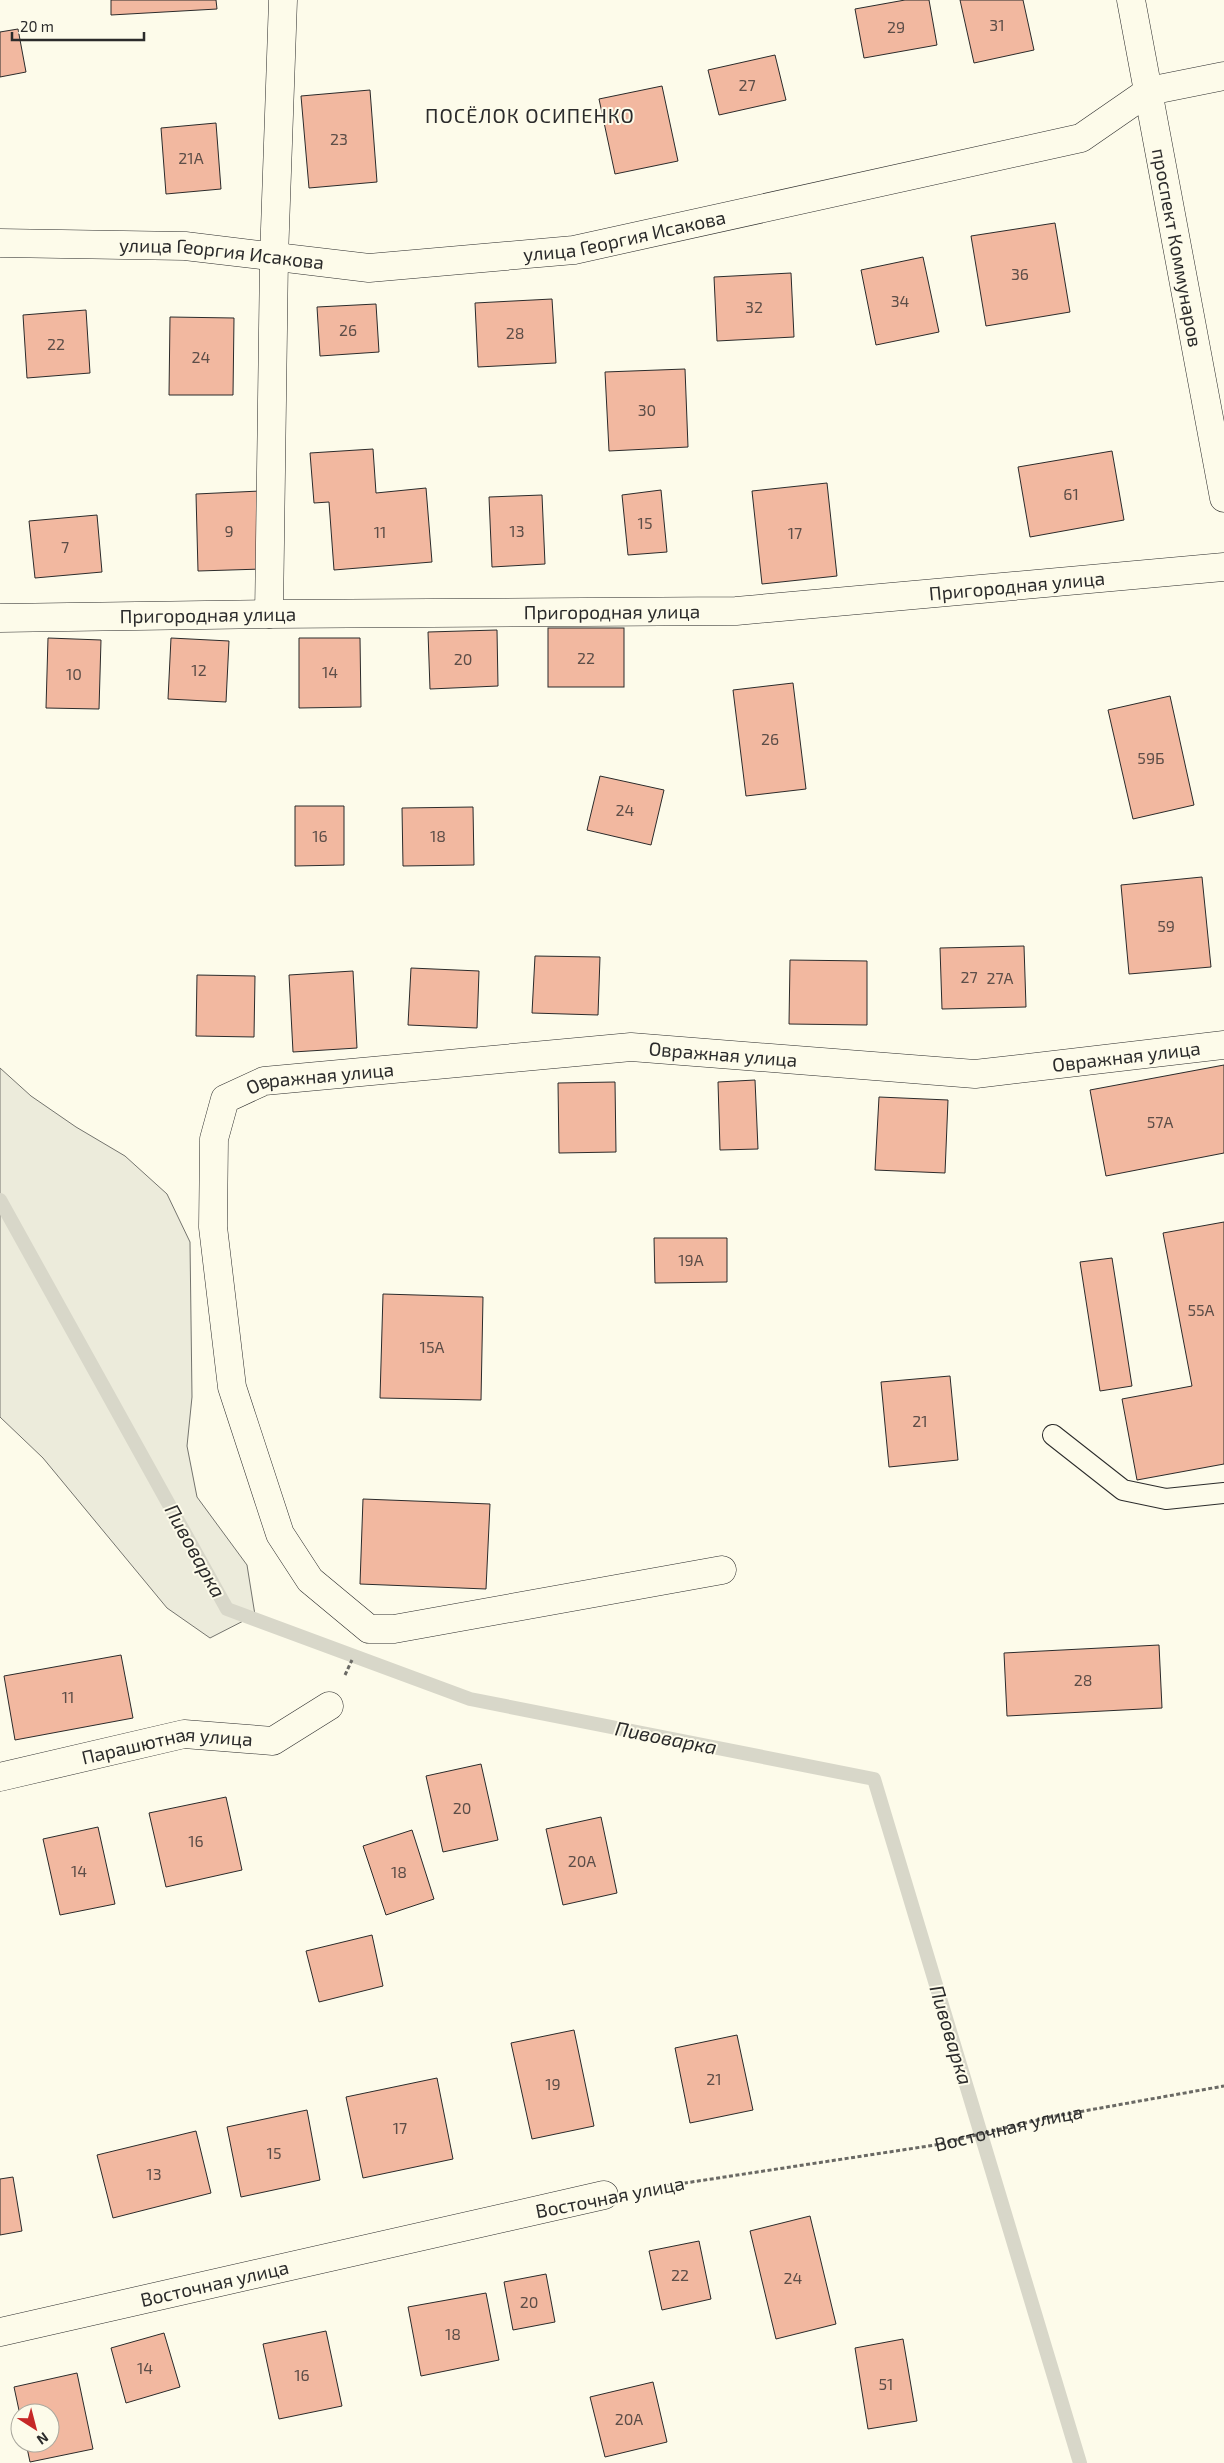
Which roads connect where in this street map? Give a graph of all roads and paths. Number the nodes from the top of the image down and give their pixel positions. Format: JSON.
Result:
{"nodes":[{"id":1,"x":283,"y":0,"type":"edge"},
{"id":2,"x":1131,"y":0,"type":"edge"},
{"id":3,"x":1224,"y":76,"type":"edge"},
{"id":4,"x":1149,"y":91,"type":"junction"},
{"id":5,"x":0,"y":243,"type":"edge"},
{"id":6,"x":274,"y":258,"type":"junction"},
{"id":7,"x":1224,"y":498,"type":"edge"},
{"id":8,"x":1224,"y":567,"type":"edge"},
{"id":9,"x":270,"y":614,"type":"junction"},
{"id":10,"x":0,"y":618,"type":"edge"},
{"id":11,"x":1224,"y":1045,"type":"edge"},
{"id":12,"x":1053,"y":1435,"type":"dead end"},
{"id":13,"x":1224,"y":1493,"type":"edge"},
{"id":14,"x":722,"y":1570,"type":"dead end"},
{"id":15,"x":368,"y":1629,"type":"junction"},
{"id":16,"x":329,"y":1706,"type":"joint"},
{"id":17,"x":0,"y":1777,"type":"edge"},
{"id":18,"x":1224,"y":2086,"type":"edge"},
{"id":19,"x":604,"y":2195,"type":"joint"},
{"id":20,"x":0,"y":2332,"type":"edge"}],
"edges":[{"from":1,"to":6,"type":"street"},
{"from":2,"to":4,"type":"street","name":"проспект Коммунаров"},
{"from":3,"to":4,"type":"street","name":"улица Георгия Исакова"},
{"from":4,"to":6,"type":"street","name":"улица Георгия Исакова"},
{"from":4,"to":7,"type":"street","name":"проспект Коммунаров"},
{"from":5,"to":6,"type":"street","name":"улица Георгия Исакова"},
{"from":6,"to":9,"type":"street"},
{"from":8,"to":9,"type":"street","name":"Пригородная улица"},
{"from":9,"to":10,"type":"street","name":"Пригородная улица"},
{"from":11,"to":15,"type":"street","name":"Овражная улица"},
{"from":12,"to":13,"type":"lane"},
{"from":14,"to":15,"type":"street"},
{"from":15,"to":16,"type":"path"},
{"from":16,"to":17,"type":"street","name":"Парашютная улица"},
{"from":18,"to":19,"type":"path","name":"Восточная улица"},
{"from":19,"to":20,"type":"street","name":"Восточная улица"}]}
